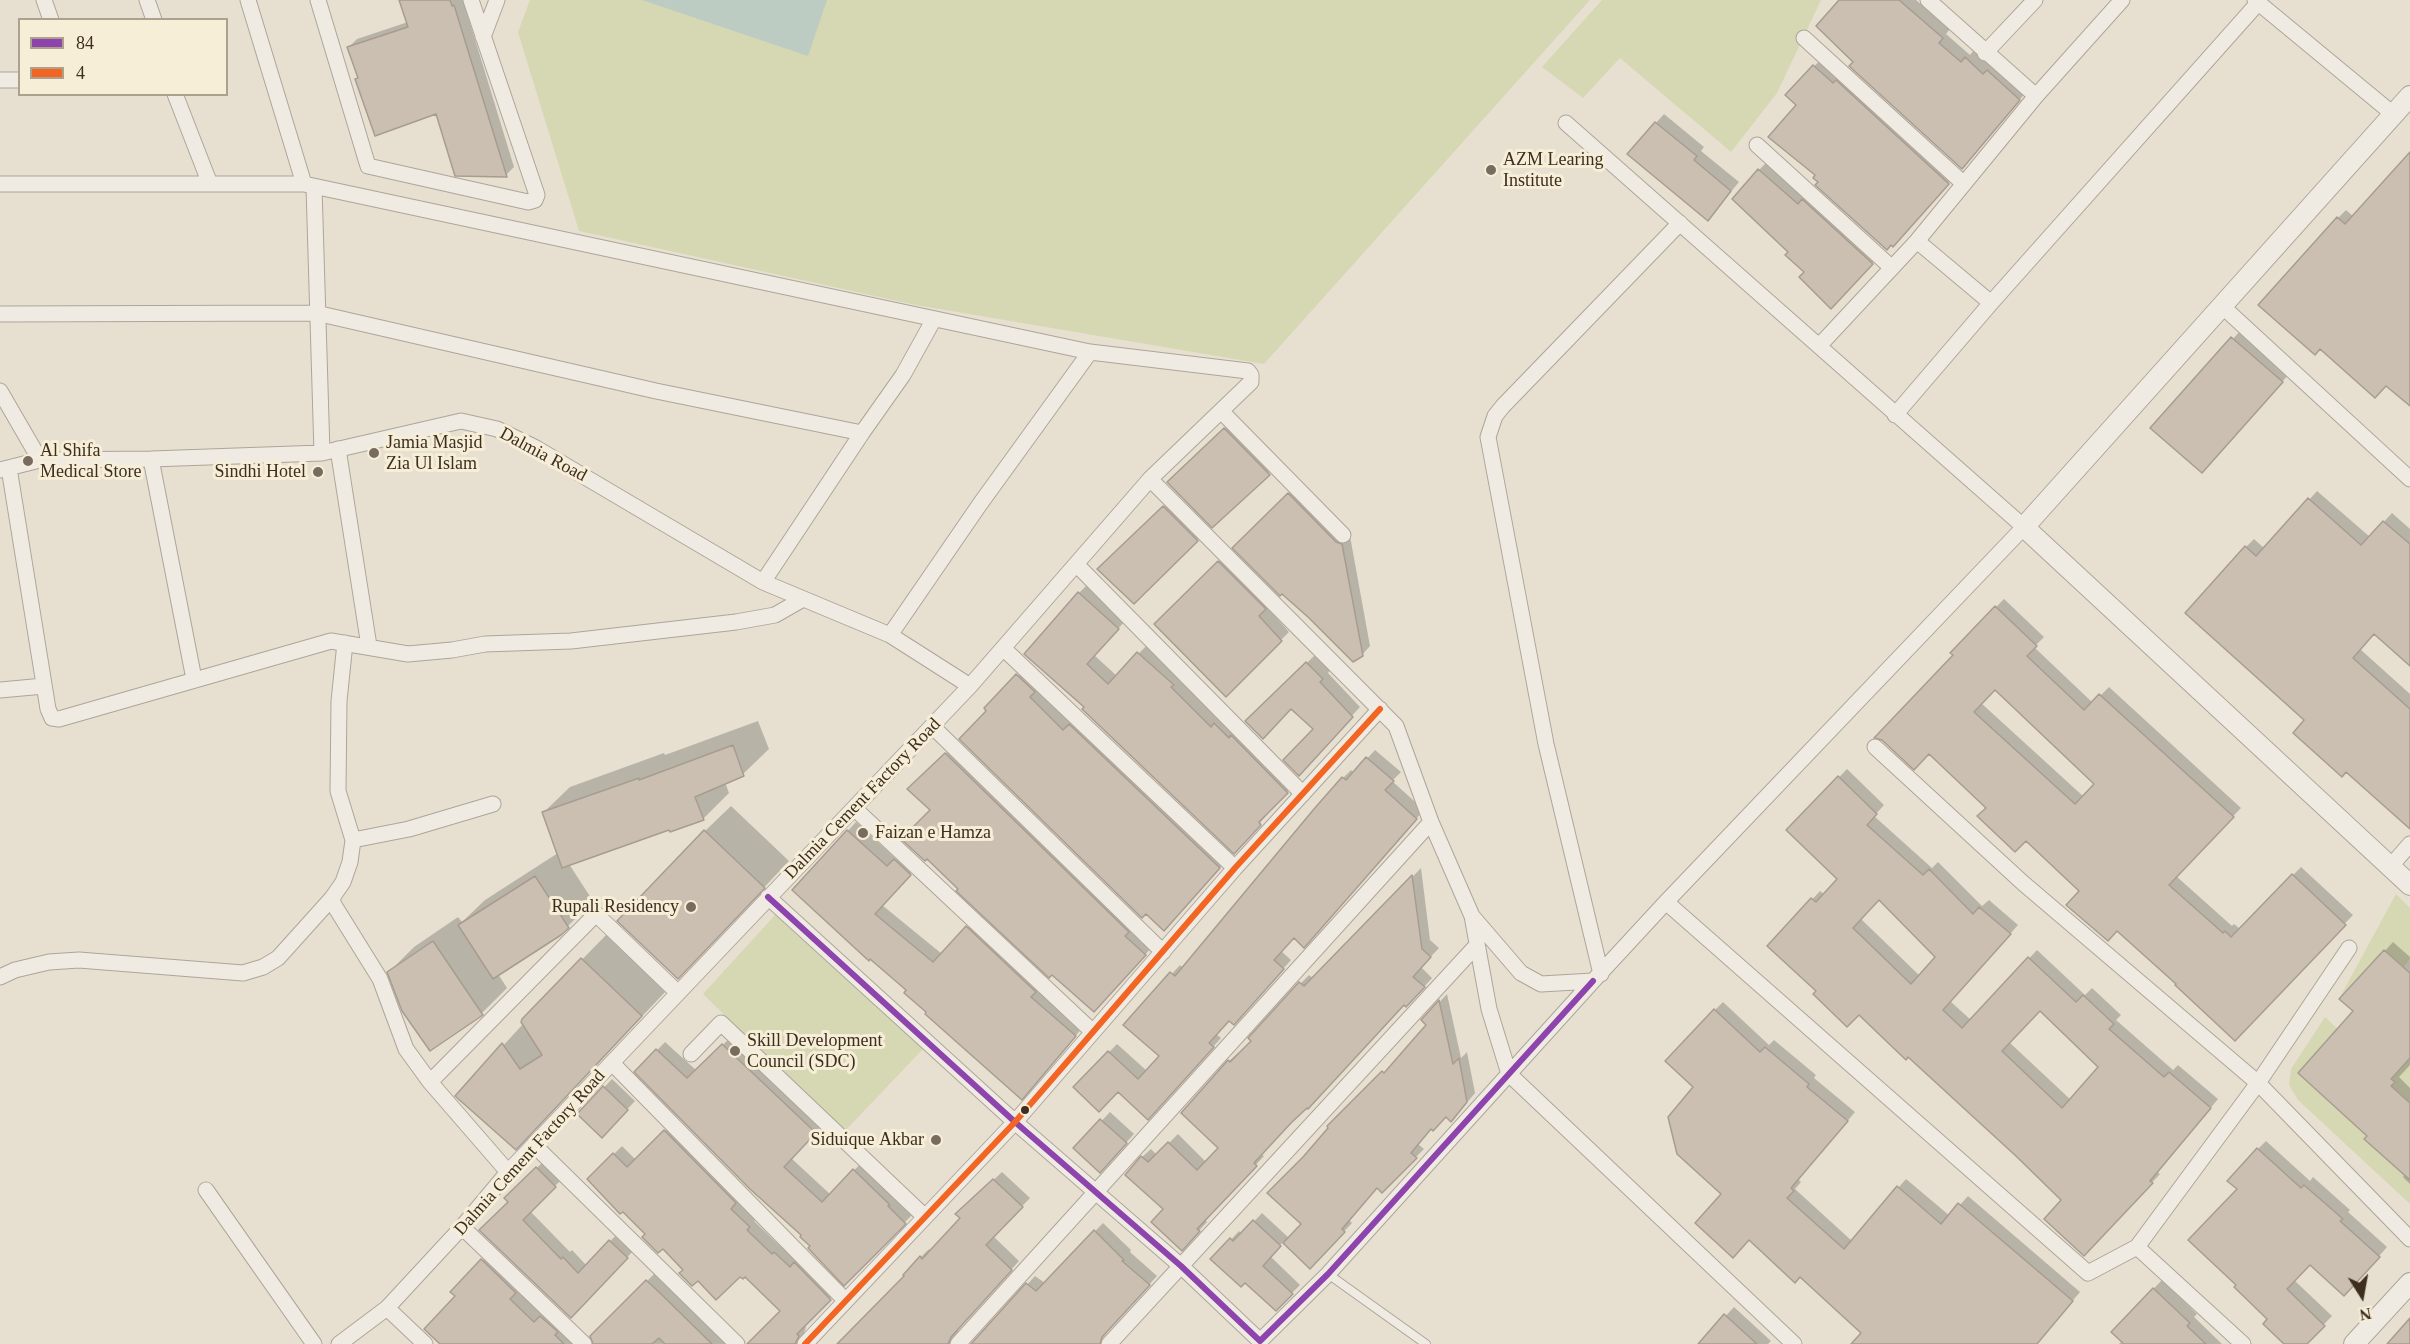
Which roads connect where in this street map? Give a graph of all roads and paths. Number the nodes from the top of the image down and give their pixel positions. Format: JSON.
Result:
{"nodes":[{"id":1,"x":44,"y":0,"type":"edge"},
{"id":2,"x":147,"y":0,"type":"edge"},
{"id":3,"x":248,"y":0,"type":"edge"},
{"id":4,"x":318,"y":0,"type":"edge"},
{"id":5,"x":471,"y":0,"type":"edge"},
{"id":6,"x":497,"y":0,"type":"edge"},
{"id":7,"x":1928,"y":0,"type":"edge"},
{"id":8,"x":2035,"y":0,"type":"edge"},
{"id":9,"x":2122,"y":0,"type":"edge"},
{"id":10,"x":2257,"y":1,"type":"edge"},
{"id":11,"x":50,"y":18,"type":"edge"},
{"id":12,"x":153,"y":18,"type":"edge"},
{"id":13,"x":483,"y":38,"type":"junction"},
{"id":14,"x":1804,"y":38,"type":"dead end"},
{"id":15,"x":1985,"y":52,"type":"junction"},
{"id":16,"x":0,"y":80,"type":"edge"},
{"id":17,"x":18,"y":80,"type":"edge"},
{"id":18,"x":176,"y":96,"type":"edge"},
{"id":19,"x":2036,"y":96,"type":"junction"},
{"id":20,"x":2410,"y":96,"type":"edge"},
{"id":21,"x":2393,"y":114,"type":"junction"},
{"id":22,"x":1566,"y":123,"type":"dead end"},
{"id":23,"x":1757,"y":145,"type":"dead end"},
{"id":24,"x":0,"y":184,"type":"edge"},
{"id":25,"x":210,"y":184,"type":"junction"},
{"id":26,"x":1964,"y":184,"type":"junction"},
{"id":27,"x":309,"y":185,"type":"junction"},
{"id":28,"x":1680,"y":223,"type":"junction"},
{"id":29,"x":1917,"y":241,"type":"junction"},
{"id":30,"x":1892,"y":268,"type":"junction"},
{"id":31,"x":1991,"y":303,"type":"junction"},
{"id":32,"x":2222,"y":306,"type":"junction"},
{"id":33,"x":316,"y":313,"type":"junction"},
{"id":34,"x":0,"y":314,"type":"edge"},
{"id":35,"x":934,"y":320,"type":"junction"},
{"id":36,"x":1819,"y":346,"type":"junction"},
{"id":37,"x":1090,"y":352,"type":"junction"},
{"id":38,"x":0,"y":391,"type":"edge"},
{"id":39,"x":1221,"y":411,"type":"junction"},
{"id":40,"x":1895,"y":415,"type":"junction"},
{"id":41,"x":862,"y":433,"type":"junction"},
{"id":42,"x":338,"y":449,"type":"junction"},
{"id":43,"x":322,"y":453,"type":"junction"},
{"id":44,"x":151,"y":459,"type":"junction"},
{"id":45,"x":40,"y":460,"type":"junction"},
{"id":46,"x":4,"y":469,"type":"edge"},
{"id":47,"x":1150,"y":479,"type":"junction"},
{"id":48,"x":2410,"y":479,"type":"edge"},
{"id":49,"x":2024,"y":528,"type":"junction"},
{"id":50,"x":1343,"y":535,"type":"dead end"},
{"id":51,"x":1076,"y":564,"type":"junction"},
{"id":52,"x":763,"y":582,"type":"junction"},
{"id":53,"x":803,"y":599,"type":"junction"},
{"id":54,"x":890,"y":635,"type":"junction"},
{"id":55,"x":345,"y":643,"type":"junction"},
{"id":56,"x":369,"y":646,"type":"junction"},
{"id":57,"x":1003,"y":648,"type":"junction"},
{"id":58,"x":194,"y":679,"type":"junction"},
{"id":59,"x":44,"y":686,"type":"junction"},
{"id":60,"x":970,"y":686,"type":"junction"},
{"id":61,"x":0,"y":690,"type":"edge"},
{"id":62,"x":1380,"y":709,"type":"junction"},
{"id":63,"x":932,"y":726,"type":"junction"},
{"id":64,"x":1875,"y":747,"type":"dead end"},
{"id":65,"x":1303,"y":794,"type":"junction"},
{"id":66,"x":493,"y":804,"type":"dead end"},
{"id":67,"x":854,"y":808,"type":"junction"},
{"id":68,"x":1431,"y":822,"type":"junction"},
{"id":69,"x":353,"y":840,"type":"junction"},
{"id":70,"x":2410,"y":844,"type":"edge"},
{"id":71,"x":2390,"y":867,"type":"junction"},
{"id":72,"x":1235,"y":868,"type":"junction"},
{"id":73,"x":2410,"y":885,"type":"edge"},
{"id":74,"x":768,"y":897,"type":"junction"},
{"id":75,"x":332,"y":898,"type":"junction"},
{"id":76,"x":1666,"y":902,"type":"junction"},
{"id":77,"x":1472,"y":916,"type":"junction"},
{"id":78,"x":1476,"y":946,"type":"junction"},
{"id":79,"x":2349,"y":948,"type":"dead end"},
{"id":80,"x":1163,"y":952,"type":"junction"},
{"id":81,"x":0,"y":977,"type":"edge"},
{"id":82,"x":1597,"y":978,"type":"junction"},
{"id":83,"x":678,"y":993,"type":"junction"},
{"id":84,"x":1093,"y":1032,"type":"junction"},
{"id":85,"x":691,"y":1054,"type":"dead end"},
{"id":86,"x":612,"y":1063,"type":"junction"},
{"id":87,"x":1509,"y":1074,"type":"junction"},
{"id":88,"x":430,"y":1082,"type":"junction"},
{"id":89,"x":2258,"y":1083,"type":"junction"},
{"id":90,"x":1015,"y":1122,"type":"junction"},
{"id":91,"x":534,"y":1145,"type":"junction"},
{"id":92,"x":508,"y":1172,"type":"junction"},
{"id":93,"x":206,"y":1191,"type":"dead end"},
{"id":94,"x":1096,"y":1192,"type":"junction"},
{"id":95,"x":924,"y":1216,"type":"junction"},
{"id":96,"x":462,"y":1227,"type":"junction"},
{"id":97,"x":2410,"y":1239,"type":"edge"},
{"id":98,"x":2137,"y":1247,"type":"junction"},
{"id":99,"x":1180,"y":1266,"type":"junction"},
{"id":100,"x":1328,"y":1274,"type":"junction"},
{"id":101,"x":2410,"y":1283,"type":"edge"},
{"id":102,"x":845,"y":1300,"type":"junction"},
{"id":103,"x":387,"y":1308,"type":"junction"},
{"id":104,"x":1259,"y":1342,"type":"edge"},
{"id":105,"x":2358,"y":1342,"type":"edge"},
{"id":106,"x":314,"y":1344,"type":"edge"},
{"id":107,"x":339,"y":1344,"type":"edge"},
{"id":108,"x":425,"y":1344,"type":"edge"},
{"id":109,"x":584,"y":1344,"type":"edge"},
{"id":110,"x":737,"y":1344,"type":"edge"},
{"id":111,"x":805,"y":1344,"type":"edge"},
{"id":112,"x":958,"y":1344,"type":"edge"},
{"id":113,"x":1109,"y":1344,"type":"edge"},
{"id":114,"x":1426,"y":1344,"type":"edge"},
{"id":115,"x":1794,"y":1344,"type":"edge"},
{"id":116,"x":2243,"y":1344,"type":"edge"}],
"edges":[{"from":1,"to":11,"type":"street"},
{"from":2,"to":12,"type":"street"},
{"from":3,"to":27,"type":"street"},
{"from":4,"to":13,"type":"street"},
{"from":5,"to":13,"type":"street"},
{"from":6,"to":13,"type":"street"},
{"from":7,"to":15,"type":"street"},
{"from":8,"to":15,"type":"street"},
{"from":9,"to":19,"type":"street"},
{"from":10,"to":21,"type":"street"},
{"from":10,"to":31,"type":"street"},
{"from":14,"to":26,"type":"street"},
{"from":15,"to":19,"type":"street"},
{"from":16,"to":17,"type":"street"},
{"from":18,"to":25,"type":"street"},
{"from":19,"to":26,"type":"street"},
{"from":20,"to":21,"type":"street"},
{"from":21,"to":32,"type":"street"},
{"from":22,"to":28,"type":"street"},
{"from":23,"to":30,"type":"street"},
{"from":24,"to":25,"type":"street"},
{"from":25,"to":27,"type":"street"},
{"from":26,"to":29,"type":"street"},
{"from":27,"to":33,"type":"street"},
{"from":27,"to":35,"type":"street"},
{"from":28,"to":36,"type":"street"},
{"from":28,"to":82,"type":"street"},
{"from":29,"to":30,"type":"street"},
{"from":29,"to":31,"type":"street"},
{"from":30,"to":36,"type":"street"},
{"from":31,"to":40,"type":"street"},
{"from":32,"to":48,"type":"street"},
{"from":32,"to":49,"type":"street"},
{"from":33,"to":34,"type":"street"},
{"from":33,"to":41,"type":"street"},
{"from":33,"to":43,"type":"street"},
{"from":35,"to":37,"type":"street"},
{"from":35,"to":41,"type":"street"},
{"from":36,"to":40,"type":"street"},
{"from":37,"to":39,"type":"street","name":"Dalmia Cement Factory Road"},
{"from":37,"to":54,"type":"street"},
{"from":38,"to":45,"type":"street"},
{"from":39,"to":47,"type":"street","name":"Dalmia Cement Factory Road"},
{"from":39,"to":50,"type":"street"},
{"from":40,"to":49,"type":"street"},
{"from":41,"to":52,"type":"street"},
{"from":42,"to":43,"type":"street","name":"Dalmia Road"},
{"from":42,"to":52,"type":"street","name":"Dalmia Road"},
{"from":42,"to":56,"type":"street"},
{"from":43,"to":44,"type":"street","name":"Dalmia Road"},
{"from":44,"to":45,"type":"street","name":"Dalmia Road"},
{"from":44,"to":58,"type":"street"},
{"from":45,"to":46,"type":"street","name":"Dalmia Road"},
{"from":46,"to":59,"type":"street"},
{"from":47,"to":51,"type":"street","name":"Dalmia Cement Factory Road"},
{"from":47,"to":62,"type":"street"},
{"from":49,"to":71,"type":"street"},
{"from":49,"to":76,"type":"street"},
{"from":51,"to":57,"type":"street","name":"Dalmia Cement Factory Road"},
{"from":51,"to":65,"type":"street"},
{"from":52,"to":53,"type":"street","name":"Dalmia Road"},
{"from":53,"to":54,"type":"street","name":"Dalmia Road"},
{"from":53,"to":56,"type":"street"},
{"from":54,"to":60,"type":"street","name":"Dalmia Road"},
{"from":55,"to":56,"type":"street"},
{"from":55,"to":58,"type":"street"},
{"from":55,"to":69,"type":"street"},
{"from":57,"to":60,"type":"street","name":"Dalmia Cement Factory Road"},
{"from":57,"to":72,"type":"street"},
{"from":58,"to":59,"type":"street"},
{"from":59,"to":61,"type":"street"},
{"from":60,"to":63,"type":"street","name":"Dalmia Cement Factory Road"},
{"from":62,"to":65,"type":"street"},
{"from":62,"to":68,"type":"street"},
{"from":63,"to":67,"type":"street","name":"Dalmia Cement Factory Road"},
{"from":63,"to":80,"type":"street"},
{"from":64,"to":89,"type":"street"},
{"from":65,"to":72,"type":"street"},
{"from":66,"to":69,"type":"street"},
{"from":67,"to":74,"type":"street","name":"Dalmia Cement Factory Road"},
{"from":67,"to":84,"type":"street"},
{"from":68,"to":77,"type":"street"},
{"from":68,"to":94,"type":"street"},
{"from":69,"to":75,"type":"street"},
{"from":70,"to":71,"type":"street"},
{"from":71,"to":73,"type":"street"},
{"from":72,"to":80,"type":"street"},
{"from":74,"to":83,"type":"street","name":"Dalmia Cement Factory Road"},
{"from":74,"to":90,"type":"street"},
{"from":75,"to":81,"type":"street"},
{"from":75,"to":88,"type":"street"},
{"from":76,"to":82,"type":"street"},
{"from":76,"to":98,"type":"street"},
{"from":77,"to":78,"type":"street"},
{"from":77,"to":82,"type":"street"},
{"from":78,"to":87,"type":"street"},
{"from":78,"to":99,"type":"street"},
{"from":79,"to":89,"type":"street"},
{"from":80,"to":84,"type":"street"},
{"from":82,"to":87,"type":"street"},
{"from":83,"to":86,"type":"street","name":"Dalmia Cement Factory Road"},
{"from":83,"to":88,"type":"street"},
{"from":84,"to":90,"type":"street"},
{"from":85,"to":95,"type":"street"},
{"from":86,"to":91,"type":"street","name":"Dalmia Cement Factory Road"},
{"from":86,"to":102,"type":"street"},
{"from":87,"to":100,"type":"street"},
{"from":87,"to":115,"type":"street"},
{"from":88,"to":92,"type":"street"},
{"from":89,"to":97,"type":"street"},
{"from":89,"to":98,"type":"street"},
{"from":90,"to":94,"type":"street"},
{"from":90,"to":95,"type":"street"},
{"from":91,"to":92,"type":"street","name":"Dalmia Cement Factory Road"},
{"from":91,"to":110,"type":"street"},
{"from":92,"to":96,"type":"street","name":"Dalmia Cement Factory Road"},
{"from":93,"to":106,"type":"street"},
{"from":94,"to":99,"type":"street"},
{"from":94,"to":112,"type":"street"},
{"from":95,"to":102,"type":"street"},
{"from":96,"to":103,"type":"street","name":"Dalmia Cement Factory Road"},
{"from":96,"to":109,"type":"street"},
{"from":98,"to":116,"type":"street"},
{"from":99,"to":104,"type":"street"},
{"from":99,"to":113,"type":"street"},
{"from":100,"to":104,"type":"street"},
{"from":100,"to":114,"type":"lane"},
{"from":101,"to":105,"type":"street"},
{"from":102,"to":111,"type":"street"},
{"from":103,"to":107,"type":"street","name":"Dalmia Cement Factory Road"},
{"from":103,"to":108,"type":"street"}]}
